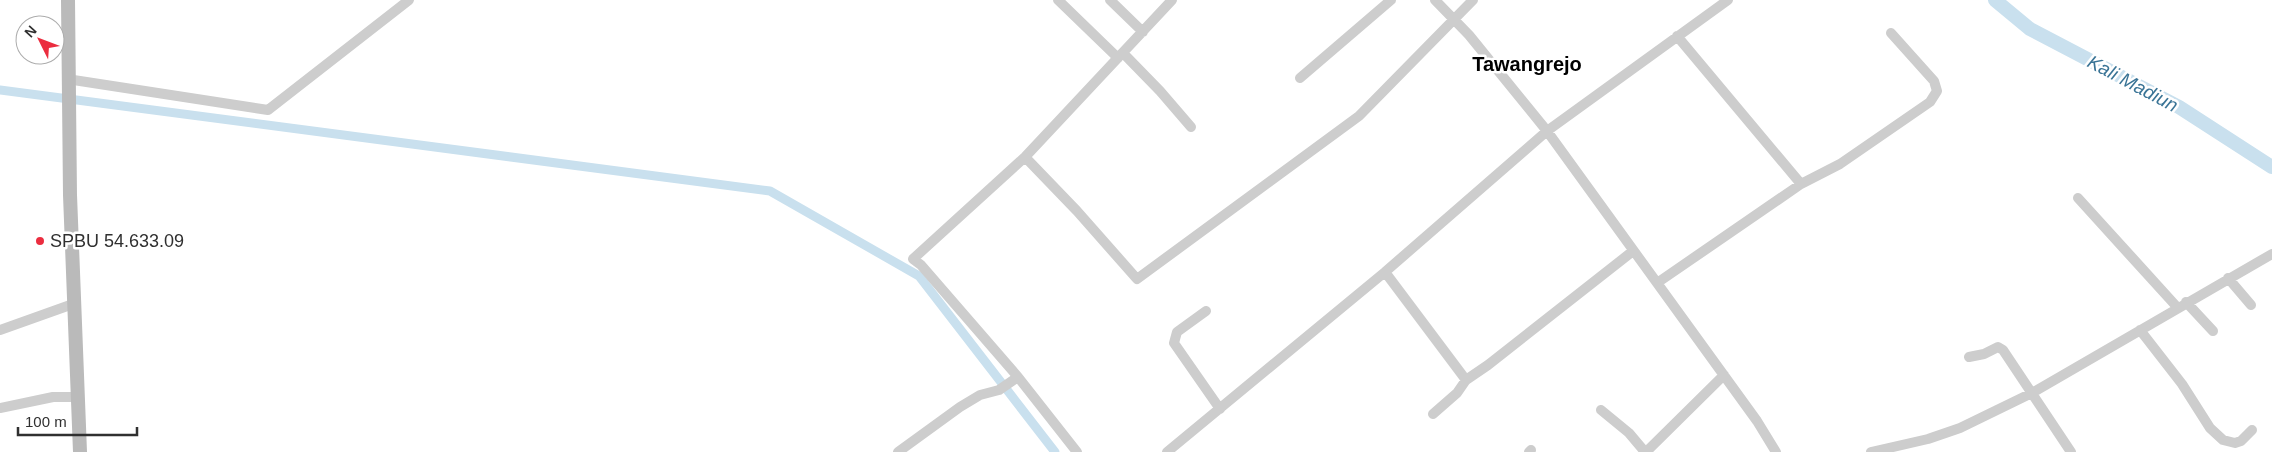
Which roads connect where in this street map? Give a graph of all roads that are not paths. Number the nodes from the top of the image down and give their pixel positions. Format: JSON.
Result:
{"nodes":[{"id":1,"x":68,"y":0,"type":"edge"},
{"id":2,"x":409,"y":0,"type":"edge"},
{"id":3,"x":1058,"y":0,"type":"edge"},
{"id":4,"x":1110,"y":0,"type":"edge"},
{"id":5,"x":1172,"y":0,"type":"edge"},
{"id":6,"x":1391,"y":0,"type":"edge"},
{"id":7,"x":1435,"y":0,"type":"edge"},
{"id":8,"x":1473,"y":0,"type":"edge"},
{"id":9,"x":1728,"y":0,"type":"edge"},
{"id":10,"x":1456,"y":20,"type":"junction"},
{"id":11,"x":1143,"y":32,"type":"junction"},
{"id":12,"x":1891,"y":33,"type":"dead end"},
{"id":13,"x":1677,"y":36,"type":"junction"},
{"id":14,"x":1120,"y":55,"type":"junction"},
{"id":15,"x":1300,"y":78,"type":"dead end"},
{"id":16,"x":67,"y":80,"type":"junction"},
{"id":17,"x":1191,"y":127,"type":"dead end"},
{"id":18,"x":1547,"y":131,"type":"junction"},
{"id":19,"x":1025,"y":157,"type":"junction"},
{"id":20,"x":1800,"y":184,"type":"junction"},
{"id":21,"x":2078,"y":198,"type":"dead end"},
{"id":22,"x":1633,"y":251,"type":"junction"},
{"id":23,"x":2272,"y":254,"type":"edge"},
{"id":24,"x":1386,"y":272,"type":"junction"},
{"id":25,"x":2228,"y":278,"type":"junction"},
{"id":26,"x":1657,"y":283,"type":"junction"},
{"id":27,"x":74,"y":304,"type":"junction"},
{"id":28,"x":2182,"y":305,"type":"junction"},
{"id":29,"x":2252,"y":306,"type":"dead end"},
{"id":30,"x":1206,"y":311,"type":"dead end"},
{"id":31,"x":0,"y":330,"type":"edge"},
{"id":32,"x":2140,"y":330,"type":"junction"},
{"id":33,"x":2213,"y":331,"type":"dead end"},
{"id":34,"x":1969,"y":357,"type":"dead end"},
{"id":35,"x":1724,"y":375,"type":"junction"},
{"id":36,"x":1016,"y":379,"type":"junction"},
{"id":37,"x":1466,"y":380,"type":"junction"},
{"id":38,"x":2032,"y":393,"type":"junction"},
{"id":39,"x":78,"y":397,"type":"junction"},
{"id":40,"x":0,"y":408,"type":"edge"},
{"id":41,"x":1220,"y":409,"type":"junction"},
{"id":42,"x":1601,"y":410,"type":"dead end"},
{"id":43,"x":1433,"y":414,"type":"dead end"},
{"id":44,"x":2252,"y":430,"type":"dead end"},
{"id":45,"x":80,"y":452,"type":"edge"},
{"id":46,"x":898,"y":452,"type":"edge"},
{"id":47,"x":1077,"y":452,"type":"edge"},
{"id":48,"x":1167,"y":452,"type":"edge"},
{"id":49,"x":1645,"y":452,"type":"edge"},
{"id":50,"x":1776,"y":452,"type":"edge"},
{"id":51,"x":1871,"y":452,"type":"edge"},
{"id":52,"x":2072,"y":452,"type":"edge"}],
"edges":[{"from":1,"to":16,"type":"main road"},
{"from":2,"to":16,"type":"street"},
{"from":3,"to":14,"type":"street"},
{"from":4,"to":11,"type":"street"},
{"from":5,"to":11,"type":"street"},
{"from":6,"to":15,"type":"street"},
{"from":7,"to":10,"type":"street"},
{"from":8,"to":10,"type":"street"},
{"from":9,"to":13,"type":"street"},
{"from":10,"to":18,"type":"street"},
{"from":10,"to":19,"type":"street"},
{"from":11,"to":14,"type":"street"},
{"from":12,"to":20,"type":"street"},
{"from":13,"to":18,"type":"street"},
{"from":13,"to":20,"type":"street"},
{"from":14,"to":17,"type":"street"},
{"from":14,"to":19,"type":"street"},
{"from":16,"to":27,"type":"main road"},
{"from":18,"to":22,"type":"street"},
{"from":18,"to":24,"type":"street"},
{"from":19,"to":36,"type":"street"},
{"from":20,"to":26,"type":"street"},
{"from":21,"to":28,"type":"street"},
{"from":22,"to":26,"type":"street"},
{"from":22,"to":37,"type":"street"},
{"from":23,"to":25,"type":"street"},
{"from":24,"to":37,"type":"street"},
{"from":24,"to":41,"type":"street"},
{"from":25,"to":28,"type":"street"},
{"from":25,"to":29,"type":"street"},
{"from":26,"to":35,"type":"street"},
{"from":27,"to":31,"type":"street"},
{"from":27,"to":39,"type":"main road"},
{"from":28,"to":32,"type":"street"},
{"from":28,"to":33,"type":"street"},
{"from":30,"to":41,"type":"street"},
{"from":32,"to":38,"type":"street"},
{"from":32,"to":44,"type":"street"},
{"from":34,"to":38,"type":"street"},
{"from":35,"to":49,"type":"street"},
{"from":35,"to":50,"type":"street"},
{"from":36,"to":46,"type":"street"},
{"from":36,"to":47,"type":"street"},
{"from":37,"to":43,"type":"street"},
{"from":38,"to":51,"type":"street"},
{"from":38,"to":52,"type":"street"},
{"from":39,"to":40,"type":"street"},
{"from":39,"to":45,"type":"main road"},
{"from":41,"to":48,"type":"street"},
{"from":42,"to":49,"type":"street"}]}
